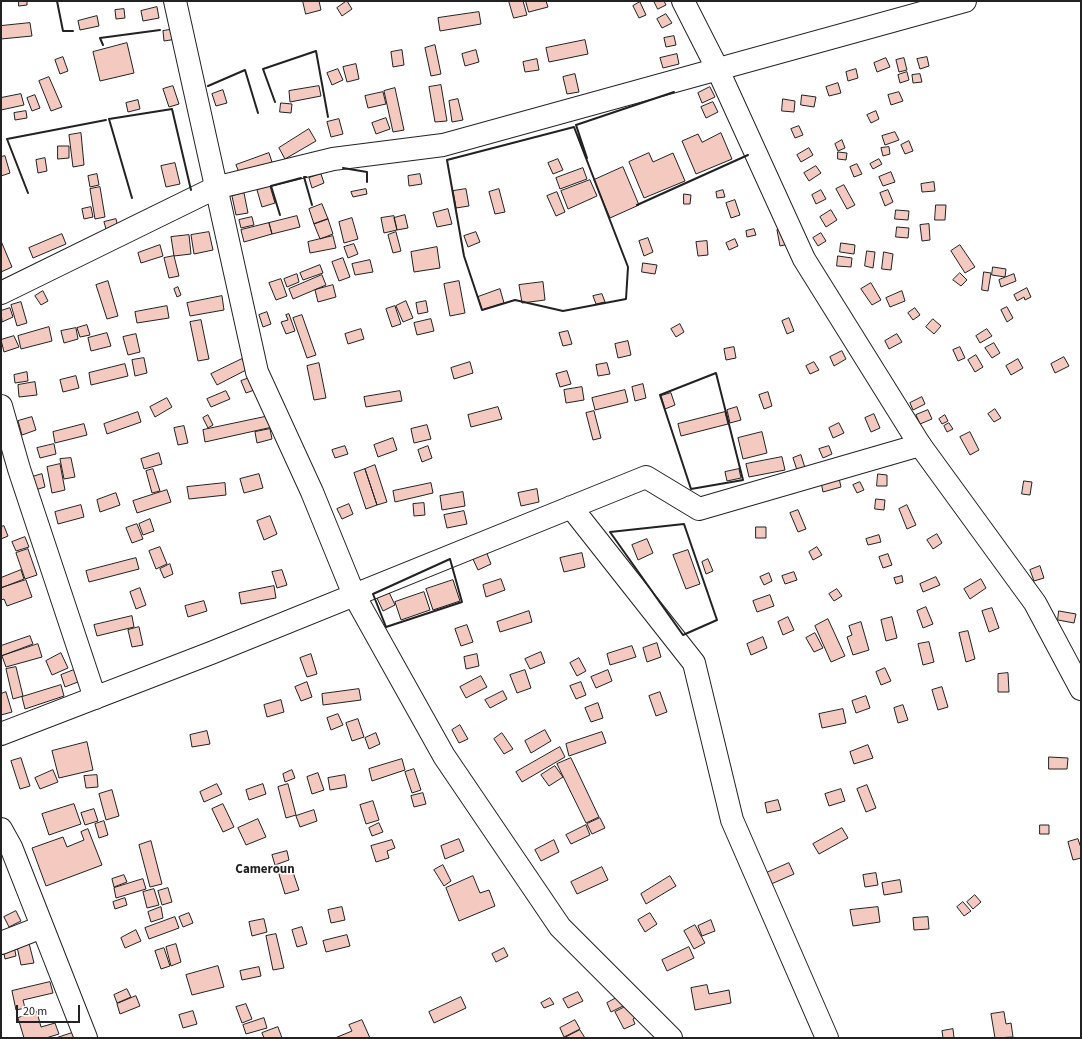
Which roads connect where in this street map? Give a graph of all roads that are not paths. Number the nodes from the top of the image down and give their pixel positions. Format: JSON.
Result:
{"nodes":[{"id":1,"x":175,"y":1,"type":"edge"},
{"id":2,"x":682,"y":1,"type":"edge"},
{"id":3,"x":965,"y":1,"type":"edge"},
{"id":4,"x":716,"y":68,"type":"junction"},
{"id":5,"x":215,"y":188,"type":"junction"},
{"id":6,"x":1,"y":293,"type":"edge"},
{"id":7,"x":1,"y":406,"type":"edge"},
{"id":8,"x":920,"y":445,"type":"junction"},
{"id":9,"x":571,"y":507,"type":"junction"},
{"id":10,"x":354,"y":594,"type":"junction"},
{"id":11,"x":1081,"y":688,"type":"edge"},
{"id":12,"x":96,"y":698,"type":"junction"},
{"id":13,"x":1,"y":734,"type":"edge"},
{"id":14,"x":1,"y":828,"type":"edge"},
{"id":15,"x":42,"y":928,"type":"junction"},
{"id":16,"x":1,"y":943,"type":"edge"},
{"id":17,"x":827,"y":1037,"type":"edge"},
{"id":18,"x":86,"y":1038,"type":"edge"},
{"id":19,"x":671,"y":1038,"type":"edge"}],
"edges":[{"from":1,"to":5,"type":"street"},
{"from":2,"to":4,"type":"street"},
{"from":3,"to":4,"type":"street"},
{"from":4,"to":5,"type":"street"},
{"from":4,"to":8,"type":"street"},
{"from":5,"to":6,"type":"street"},
{"from":5,"to":10,"type":"street"},
{"from":7,"to":12,"type":"street"},
{"from":8,"to":9,"type":"street"},
{"from":8,"to":11,"type":"street"},
{"from":9,"to":10,"type":"street"},
{"from":9,"to":17,"type":"street"},
{"from":10,"to":12,"type":"street"},
{"from":10,"to":19,"type":"street"},
{"from":12,"to":13,"type":"street"},
{"from":14,"to":15,"type":"street"},
{"from":15,"to":16,"type":"street"},
{"from":15,"to":18,"type":"street"}]}
